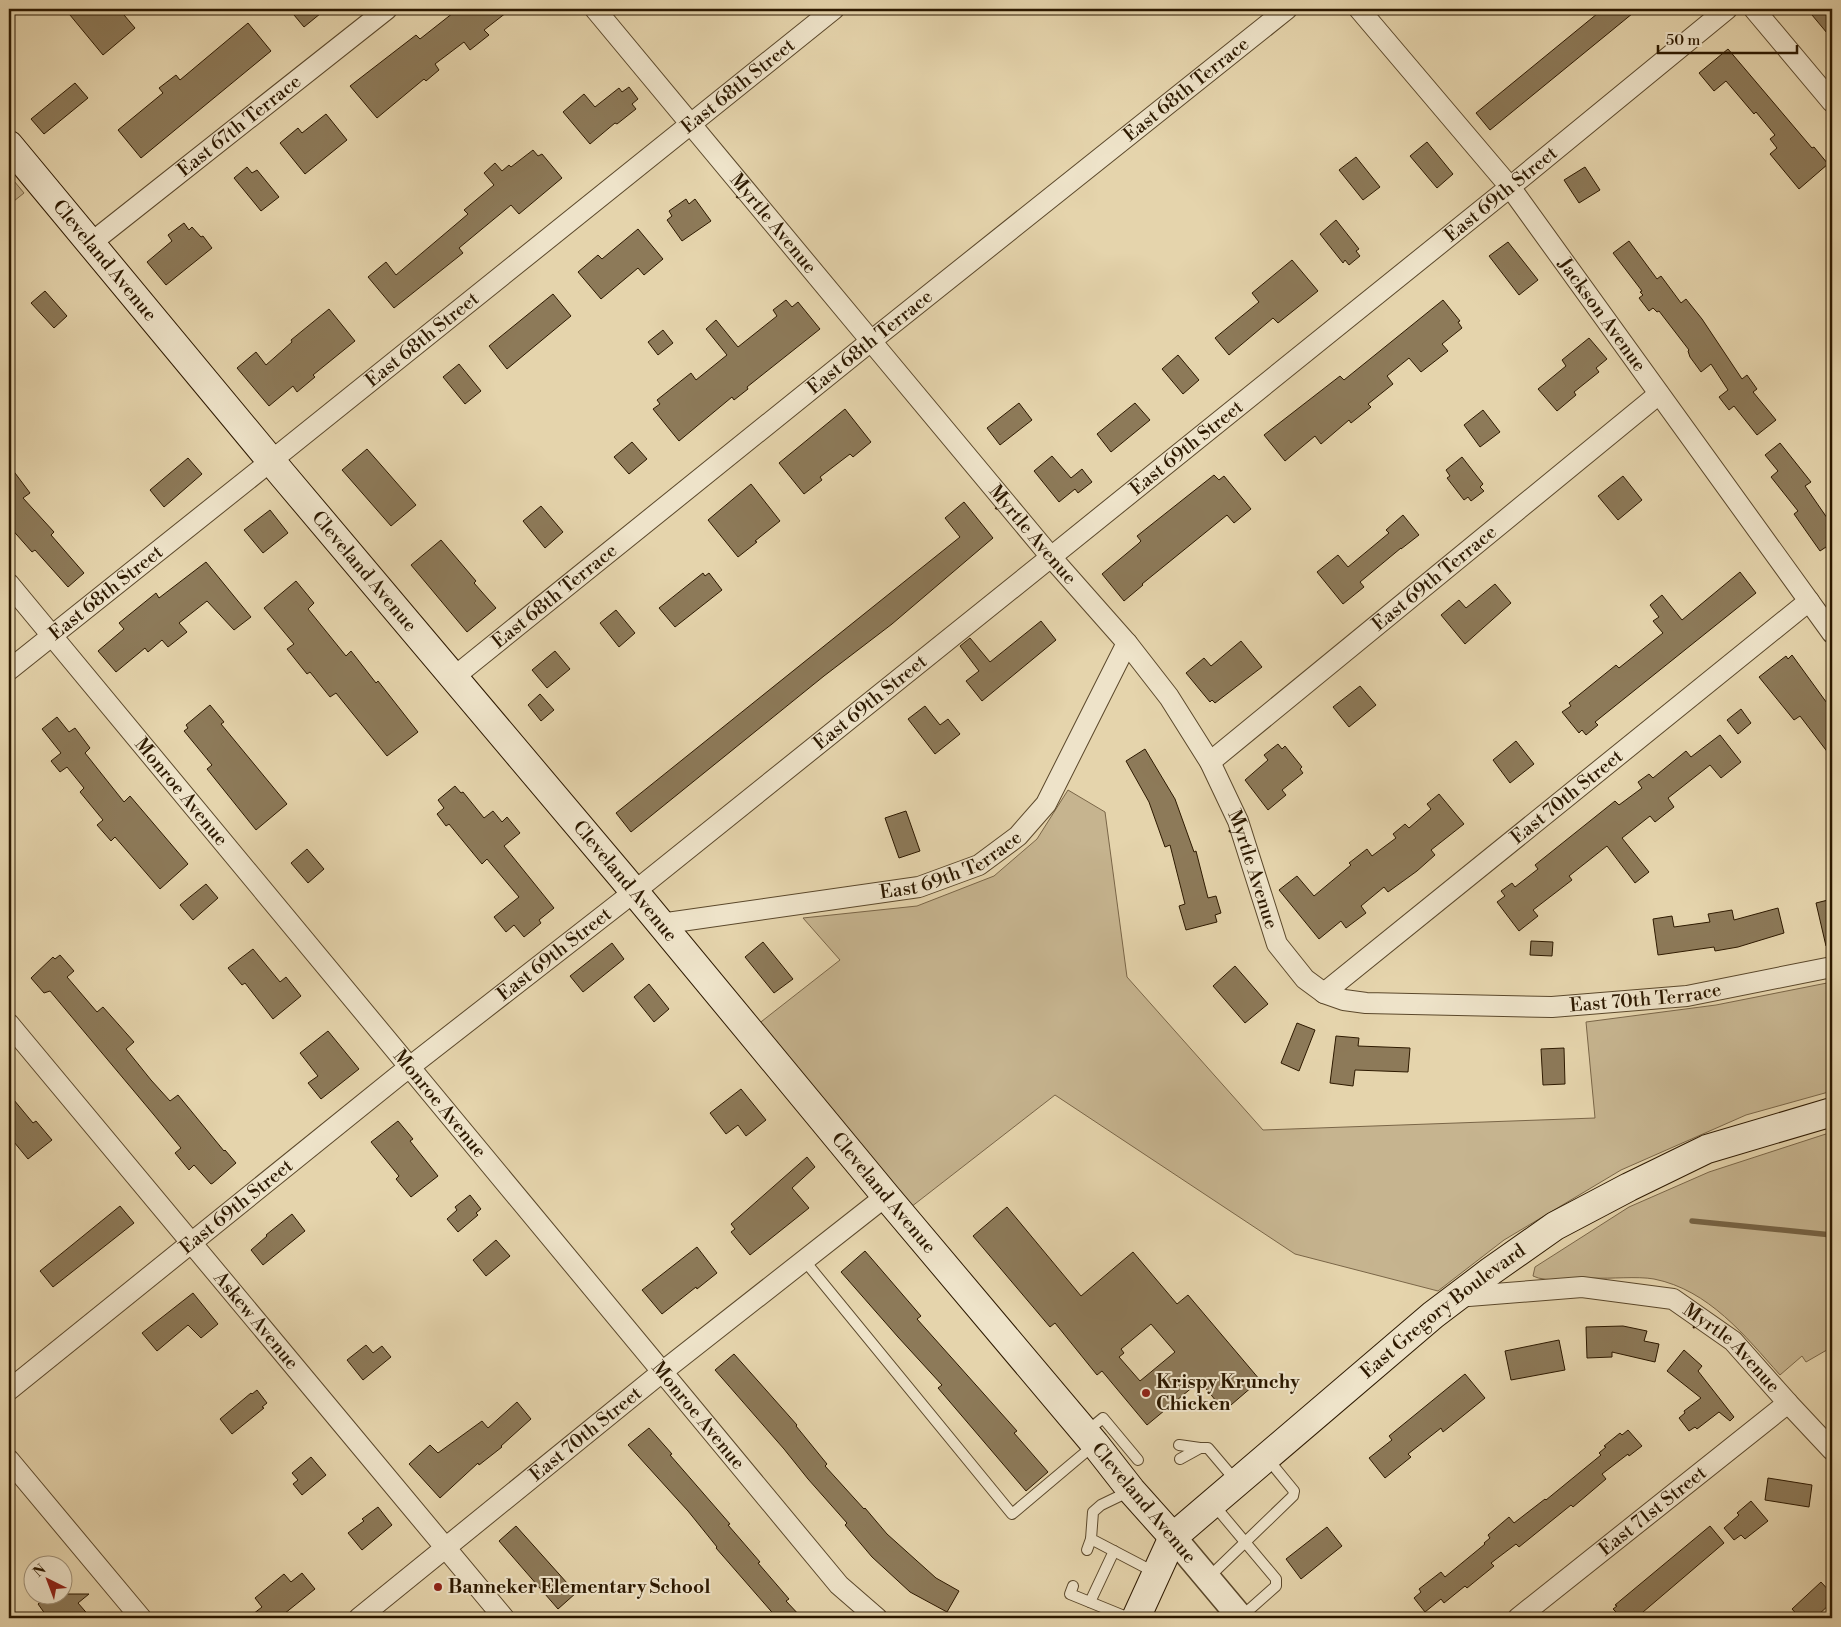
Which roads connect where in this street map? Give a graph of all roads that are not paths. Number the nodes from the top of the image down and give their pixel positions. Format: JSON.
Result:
{"nodes":[{"id":1,"x":387,"y":9,"type":"edge"},
{"id":2,"x":595,"y":9,"type":"edge"},
{"id":3,"x":834,"y":9,"type":"edge"},
{"id":4,"x":1288,"y":9,"type":"edge"},
{"id":5,"x":1358,"y":9,"type":"edge"},
{"id":6,"x":1727,"y":9,"type":"edge"},
{"id":7,"x":1754,"y":9,"type":"edge"},
{"id":8,"x":1832,"y":102,"type":"edge"},
{"id":9,"x":691,"y":124,"type":"junction"},
{"id":10,"x":9,"y":145,"type":"edge"},
{"id":11,"x":1510,"y":187,"type":"junction"},
{"id":12,"x":91,"y":243,"type":"junction"},
{"id":13,"x":871,"y":341,"type":"junction"},
{"id":14,"x":1659,"y":394,"type":"junction"},
{"id":15,"x":271,"y":461,"type":"junction"},
{"id":16,"x":1051,"y":557,"type":"junction"},
{"id":17,"x":9,"y":584,"type":"edge"},
{"id":18,"x":1809,"y":601,"type":"junction"},
{"id":19,"x":1832,"y":633,"type":"edge"},
{"id":20,"x":52,"y":635,"type":"junction"},
{"id":21,"x":1127,"y":644,"type":"junction"},
{"id":22,"x":9,"y":670,"type":"edge"},
{"id":23,"x":454,"y":677,"type":"junction"},
{"id":24,"x":1210,"y":762,"type":"junction"},
{"id":25,"x":634,"y":892,"type":"junction"},
{"id":26,"x":660,"y":924,"type":"junction"},
{"id":27,"x":1832,"y":967,"type":"edge"},
{"id":28,"x":1324,"y":992,"type":"junction"},
{"id":29,"x":1455,"y":1005,"type":"joint"},
{"id":30,"x":9,"y":1024,"type":"edge"},
{"id":31,"x":410,"y":1066,"type":"junction"},
{"id":32,"x":1832,"y":1112,"type":"edge"},
{"id":33,"x":886,"y":1196,"type":"junction"},
{"id":34,"x":192,"y":1243,"type":"junction"},
{"id":35,"x":804,"y":1260,"type":"junction"},
{"id":36,"x":1456,"y":1297,"type":"junction"},
{"id":37,"x":662,"y":1372,"type":"junction"},
{"id":38,"x":9,"y":1390,"type":"edge"},
{"id":39,"x":1788,"y":1403,"type":"junction"},
{"id":40,"x":1090,"y":1438,"type":"junction"},
{"id":41,"x":1179,"y":1445,"type":"dead end"},
{"id":42,"x":1200,"y":1448,"type":"junction"},
{"id":43,"x":1832,"y":1450,"type":"edge"},
{"id":44,"x":1266,"y":1456,"type":"junction"},
{"id":45,"x":1180,"y":1459,"type":"dead end"},
{"id":46,"x":9,"y":1460,"type":"edge"},
{"id":47,"x":1138,"y":1460,"type":"dead end"},
{"id":48,"x":1237,"y":1482,"type":"junction"},
{"id":49,"x":1131,"y":1490,"type":"junction"},
{"id":50,"x":1212,"y":1504,"type":"junction"},
{"id":51,"x":1173,"y":1537,"type":"junction"},
{"id":52,"x":1092,"y":1540,"type":"junction"},
{"id":53,"x":1244,"y":1543,"type":"junction"},
{"id":54,"x":445,"y":1549,"type":"junction"},
{"id":55,"x":1088,"y":1550,"type":"dead end"},
{"id":56,"x":1114,"y":1551,"type":"junction"},
{"id":57,"x":1157,"y":1573,"type":"junction"},
{"id":58,"x":1207,"y":1578,"type":"junction"},
{"id":59,"x":1073,"y":1586,"type":"dead end"},
{"id":60,"x":1090,"y":1602,"type":"junction"},
{"id":61,"x":140,"y":1618,"type":"edge"},
{"id":62,"x":359,"y":1618,"type":"edge"},
{"id":63,"x":504,"y":1618,"type":"edge"},
{"id":64,"x":877,"y":1618,"type":"edge"},
{"id":65,"x":1129,"y":1618,"type":"edge"},
{"id":66,"x":1136,"y":1618,"type":"edge"},
{"id":67,"x":1240,"y":1618,"type":"edge"},
{"id":68,"x":1518,"y":1618,"type":"edge"}],
"edges":[{"from":1,"to":12,"type":"street","name":"East 67th Terrace"},
{"from":2,"to":9,"type":"street","name":"Myrtle Avenue"},
{"from":3,"to":9,"type":"street","name":"East 68th Street"},
{"from":4,"to":13,"type":"street","name":"East 68th Terrace"},
{"from":5,"to":11,"type":"street","name":"Jackson Avenue"},
{"from":6,"to":11,"type":"street","name":"East 69th Street"},
{"from":7,"to":8,"type":"street"},
{"from":9,"to":13,"type":"street","name":"Myrtle Avenue"},
{"from":9,"to":15,"type":"street","name":"East 68th Street"},
{"from":10,"to":12,"type":"main road","name":"Cleveland Avenue"},
{"from":11,"to":14,"type":"street","name":"Jackson Avenue"},
{"from":11,"to":16,"type":"street","name":"East 69th Street"},
{"from":12,"to":15,"type":"main road","name":"Cleveland Avenue"},
{"from":13,"to":16,"type":"street","name":"Myrtle Avenue"},
{"from":13,"to":23,"type":"street","name":"East 68th Terrace"},
{"from":14,"to":18,"type":"street","name":"Jackson Avenue"},
{"from":14,"to":24,"type":"street","name":"East 69th Terrace"},
{"from":15,"to":20,"type":"street","name":"East 68th Street"},
{"from":15,"to":23,"type":"main road","name":"Cleveland Avenue"},
{"from":16,"to":21,"type":"street","name":"Myrtle Avenue"},
{"from":16,"to":25,"type":"street","name":"East 69th Street"},
{"from":17,"to":20,"type":"street","name":"Monroe Avenue"},
{"from":18,"to":19,"type":"street","name":"Jackson Avenue"},
{"from":18,"to":28,"type":"street","name":"East 70th Street"},
{"from":20,"to":22,"type":"street","name":"East 68th Street"},
{"from":20,"to":31,"type":"street","name":"Monroe Avenue"},
{"from":21,"to":24,"type":"street","name":"Myrtle Avenue"},
{"from":21,"to":26,"type":"street","name":"East 69th Terrace"},
{"from":23,"to":25,"type":"main road","name":"Cleveland Avenue"},
{"from":24,"to":28,"type":"street","name":"Myrtle Avenue"},
{"from":25,"to":26,"type":"main road","name":"Cleveland Avenue"},
{"from":25,"to":31,"type":"street","name":"East 69th Street"},
{"from":26,"to":33,"type":"main road","name":"Cleveland Avenue"},
{"from":27,"to":29,"type":"street","name":"East 70th Terrace"},
{"from":28,"to":29,"type":"street","name":"Myrtle Avenue"},
{"from":30,"to":34,"type":"street","name":"Askew Avenue"},
{"from":31,"to":34,"type":"street","name":"East 69th Street"},
{"from":31,"to":37,"type":"street","name":"Monroe Avenue"},
{"from":32,"to":36,"type":"main road","name":"East Gregory Boulevard"},
{"from":33,"to":35,"type":"street","name":"East 70th Street"},
{"from":33,"to":40,"type":"main road","name":"Cleveland Avenue"},
{"from":34,"to":38,"type":"street","name":"East 69th Street"},
{"from":34,"to":54,"type":"street","name":"Askew Avenue"},
{"from":35,"to":37,"type":"street","name":"East 70th Street"},
{"from":35,"to":40,"type":"lane"},
{"from":36,"to":39,"type":"street","name":"Myrtle Avenue"},
{"from":36,"to":44,"type":"main road","name":"East Gregory Boulevard"},
{"from":37,"to":54,"type":"street","name":"East 70th Street"},
{"from":37,"to":64,"type":"street","name":"Monroe Avenue"},
{"from":39,"to":43,"type":"street","name":"Myrtle Avenue"},
{"from":39,"to":68,"type":"street","name":"East 71st Street"},
{"from":40,"to":47,"type":"lane"},
{"from":40,"to":49,"type":"main road","name":"Cleveland Avenue"},
{"from":41,"to":42,"type":"lane"},
{"from":42,"to":45,"type":"lane"},
{"from":42,"to":48,"type":"lane"},
{"from":44,"to":48,"type":"main road","name":"East Gregory Boulevard"},
{"from":44,"to":53,"type":"lane"},
{"from":46,"to":61,"type":"street"},
{"from":48,"to":50,"type":"main road","name":"East Gregory Boulevard"},
{"from":49,"to":51,"type":"main road","name":"Cleveland Avenue"},
{"from":49,"to":52,"type":"lane"},
{"from":50,"to":51,"type":"main road","name":"East Gregory Boulevard"},
{"from":50,"to":53,"type":"lane"},
{"from":51,"to":57,"type":"main road","name":"East Gregory Boulevard"},
{"from":51,"to":58,"type":"street","name":"Cleveland Avenue"},
{"from":52,"to":55,"type":"lane"},
{"from":52,"to":56,"type":"lane"},
{"from":53,"to":58,"type":"lane"},
{"from":53,"to":67,"type":"lane"},
{"from":54,"to":62,"type":"street","name":"East 70th Street"},
{"from":54,"to":63,"type":"street","name":"Askew Avenue"},
{"from":56,"to":57,"type":"lane"},
{"from":56,"to":60,"type":"lane"},
{"from":57,"to":66,"type":"main road","name":"East Gregory Boulevard"},
{"from":58,"to":67,"type":"street","name":"Cleveland Avenue"},
{"from":59,"to":60,"type":"lane"},
{"from":60,"to":65,"type":"lane"}]}
